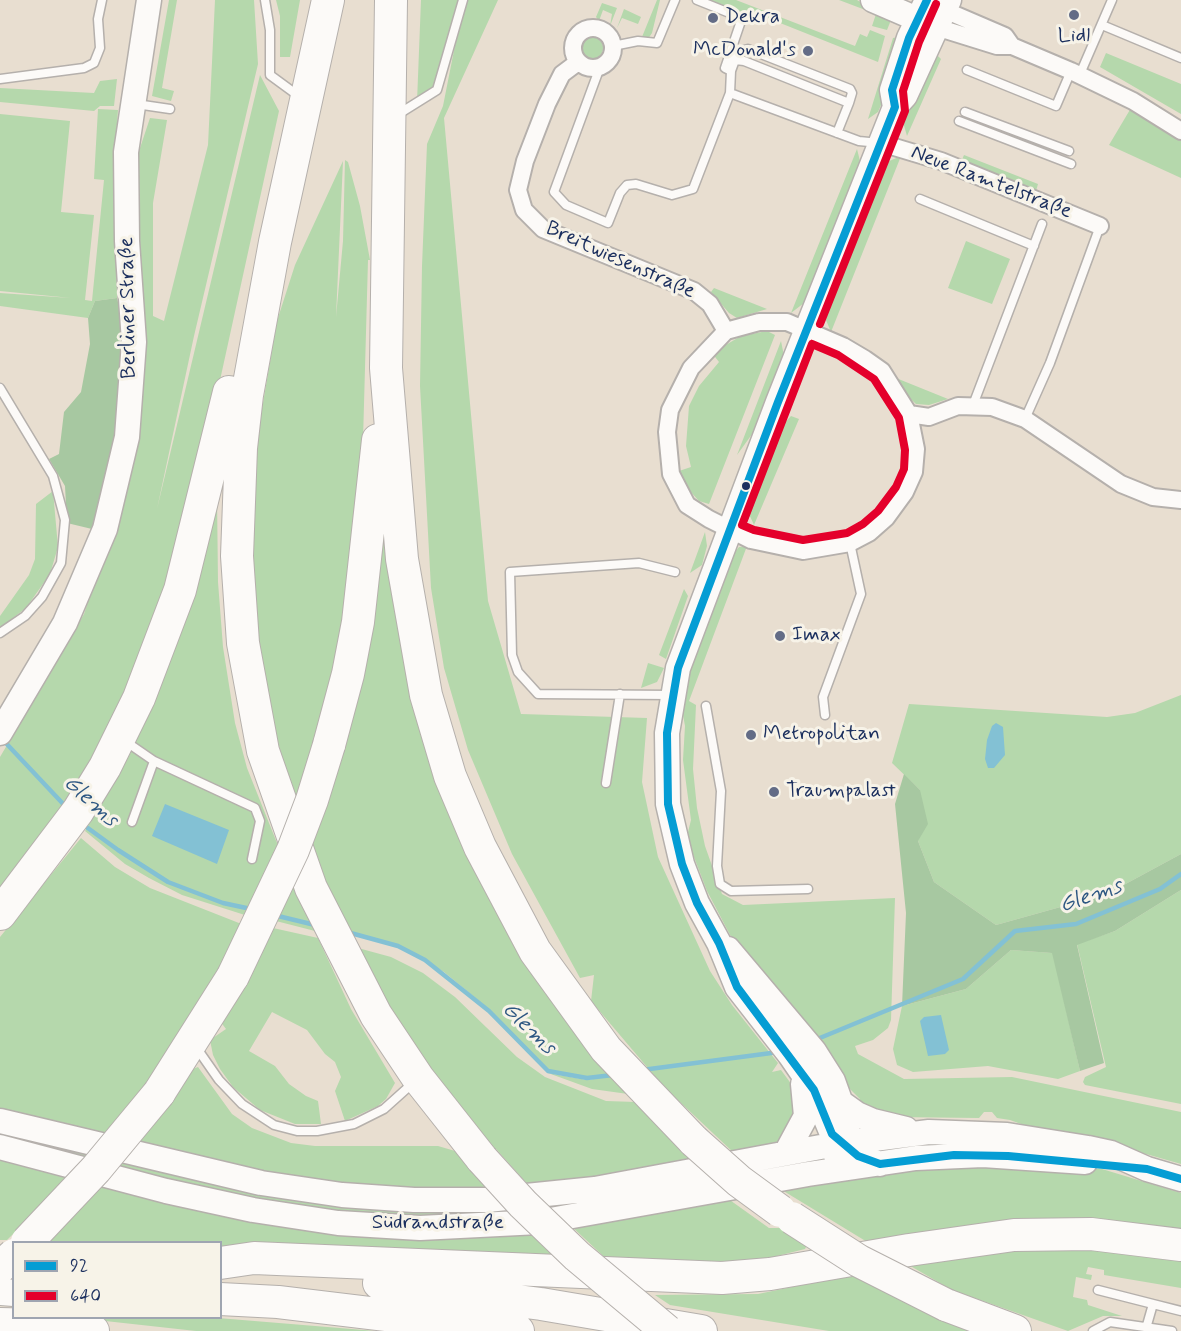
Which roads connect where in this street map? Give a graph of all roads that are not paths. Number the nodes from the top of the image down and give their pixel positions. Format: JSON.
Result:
{"nodes":[{"id":1,"x":102,"y":0,"type":"edge"},
{"id":2,"x":149,"y":0,"type":"edge"},
{"id":3,"x":265,"y":0,"type":"edge"},
{"id":4,"x":328,"y":0,"type":"edge"},
{"id":5,"x":391,"y":0,"type":"edge"},
{"id":6,"x":463,"y":0,"type":"edge"},
{"id":7,"x":675,"y":0,"type":"edge"},
{"id":8,"x":697,"y":0,"type":"edge"},
{"id":9,"x":873,"y":0,"type":"edge"},
{"id":10,"x":1112,"y":0,"type":"edge"},
{"id":11,"x":931,"y":9,"type":"edge"},
{"id":12,"x":1102,"y":26,"type":"junction"},
{"id":13,"x":613,"y":46,"type":"junction"},
{"id":14,"x":1181,"y":58,"type":"edge"},
{"id":15,"x":578,"y":62,"type":"junction"},
{"id":16,"x":600,"y":67,"type":"junction"},
{"id":17,"x":967,"y":70,"type":"dead end"},
{"id":18,"x":731,"y":71,"type":"junction"},
{"id":19,"x":1076,"y":73,"type":"junction"},
{"id":20,"x":0,"y":79,"type":"edge"},
{"id":21,"x":730,"y":93,"type":"junction"},
{"id":22,"x":307,"y":102,"type":"junction"},
{"id":23,"x":133,"y":104,"type":"junction"},
{"id":24,"x":170,"y":109,"type":"dead end"},
{"id":25,"x":965,"y":112,"type":"dead end"},
{"id":26,"x":389,"y":120,"type":"junction"},
{"id":27,"x":959,"y":121,"type":"dead end"},
{"id":28,"x":1181,"y":131,"type":"edge"},
{"id":29,"x":837,"y":133,"type":"junction"},
{"id":30,"x":881,"y":143,"type":"junction"},
{"id":31,"x":1069,"y":151,"type":"dead end"},
{"id":32,"x":1071,"y":164,"type":"dead end"},
{"id":33,"x":920,"y":200,"type":"dead end"},
{"id":34,"x":1042,"y":224,"type":"dead end"},
{"id":35,"x":1101,"y":226,"type":"joint"},
{"id":36,"x":275,"y":242,"type":"junction"},
{"id":37,"x":1034,"y":246,"type":"junction"},
{"id":38,"x":806,"y":330,"type":"junction"},
{"id":39,"x":726,"y":332,"type":"junction"},
{"id":40,"x":386,"y":368,"type":"junction"},
{"id":41,"x":0,"y":388,"type":"edge"},
{"id":42,"x":973,"y":405,"type":"junction"},
{"id":43,"x":909,"y":414,"type":"junction"},
{"id":44,"x":1025,"y":419,"type":"junction"},
{"id":45,"x":1181,"y":500,"type":"edge"},
{"id":46,"x":729,"y":530,"type":"junction"},
{"id":47,"x":850,"y":543,"type":"junction"},
{"id":48,"x":675,"y":572,"type":"dead end"},
{"id":49,"x":0,"y":633,"type":"edge"},
{"id":50,"x":620,"y":694,"type":"junction"},
{"id":51,"x":672,"y":695,"type":"junction"},
{"id":52,"x":706,"y":706,"type":"dead end"},
{"id":53,"x":825,"y":715,"type":"dead end"},
{"id":54,"x":6,"y":723,"type":"edge"},
{"id":55,"x":120,"y":737,"type":"junction"},
{"id":56,"x":154,"y":761,"type":"junction"},
{"id":57,"x":606,"y":783,"type":"dead end"},
{"id":58,"x":132,"y":822,"type":"dead end"},
{"id":59,"x":252,"y":859,"type":"dead end"},
{"id":60,"x":808,"y":890,"type":"dead end"},
{"id":61,"x":0,"y":914,"type":"edge"},
{"id":62,"x":785,"y":1031,"type":"junction"},
{"id":63,"x":194,"y":1042,"type":"junction"},
{"id":64,"x":800,"y":1070,"type":"junction"},
{"id":65,"x":418,"y":1078,"type":"junction"},
{"id":66,"x":843,"y":1104,"type":"junction"},
{"id":67,"x":0,"y":1122,"type":"edge"},
{"id":68,"x":929,"y":1132,"type":"junction"},
{"id":69,"x":842,"y":1143,"type":"junction"},
{"id":70,"x":0,"y":1147,"type":"edge"},
{"id":71,"x":786,"y":1153,"type":"junction"},
{"id":72,"x":880,"y":1164,"type":"junction"},
{"id":73,"x":1147,"y":1169,"type":"junction"},
{"id":74,"x":808,"y":1174,"type":"junction"},
{"id":75,"x":1181,"y":1179,"type":"edge"},
{"id":76,"x":28,"y":1241,"type":"edge"},
{"id":77,"x":1181,"y":1245,"type":"edge"},
{"id":78,"x":12,"y":1257,"type":"edge"},
{"id":79,"x":222,"y":1263,"type":"edge"},
{"id":80,"x":0,"y":1267,"type":"edge"},
{"id":81,"x":222,"y":1269,"type":"edge"},
{"id":82,"x":1098,"y":1290,"type":"dead end"},
{"id":83,"x":222,"y":1299,"type":"edge"},
{"id":84,"x":1153,"y":1305,"type":"junction"},
{"id":85,"x":1181,"y":1311,"type":"edge"},
{"id":86,"x":0,"y":1324,"type":"edge"},
{"id":87,"x":1147,"y":1325,"type":"junction"},
{"id":88,"x":93,"y":1331,"type":"edge"},
{"id":89,"x":518,"y":1331,"type":"edge"},
{"id":90,"x":667,"y":1331,"type":"edge"},
{"id":91,"x":701,"y":1331,"type":"edge"},
{"id":92,"x":1015,"y":1331,"type":"edge"},
{"id":93,"x":1093,"y":1331,"type":"edge"},
{"id":94,"x":1172,"y":1331,"type":"edge"}],
"edges":[{"from":1,"to":20,"type":"lane"},
{"from":2,"to":23,"type":"main road","name":"Berliner Straße"},
{"from":3,"to":22,"type":"lane"},
{"from":4,"to":22,"type":"highway"},
{"from":5,"to":26,"type":"highway"},
{"from":6,"to":26,"type":"lane"},
{"from":7,"to":13,"type":"lane"},
{"from":8,"to":18,"type":"lane"},
{"from":9,"to":11,"type":"main road"},
{"from":10,"to":12,"type":"lane"},
{"from":11,"to":19,"type":"street"},
{"from":11,"to":30,"type":"main road"},
{"from":12,"to":14,"type":"lane"},
{"from":12,"to":19,"type":"lane"},
{"from":13,"to":15,"type":"street"},
{"from":13,"to":16,"type":"street"},
{"from":15,"to":16,"type":"street"},
{"from":15,"to":39,"type":"street","name":"Breitwiesenstraße"},
{"from":16,"to":21,"type":"lane"},
{"from":17,"to":19,"type":"lane"},
{"from":18,"to":21,"type":"lane"},
{"from":18,"to":29,"type":"lane"},
{"from":19,"to":28,"type":"street"},
{"from":21,"to":29,"type":"lane"},
{"from":22,"to":36,"type":"highway"},
{"from":23,"to":24,"type":"lane"},
{"from":23,"to":54,"type":"main road","name":"Berliner Straße"},
{"from":25,"to":31,"type":"lane"},
{"from":26,"to":40,"type":"highway"},
{"from":27,"to":32,"type":"lane"},
{"from":29,"to":30,"type":"lane"},
{"from":30,"to":35,"type":"street","name":"Neue Ramtelstraße"},
{"from":30,"to":38,"type":"main road"},
{"from":33,"to":37,"type":"lane"},
{"from":34,"to":37,"type":"lane"},
{"from":35,"to":44,"type":"lane"},
{"from":36,"to":55,"type":"highway"},
{"from":36,"to":65,"type":"highway"},
{"from":37,"to":42,"type":"lane"},
{"from":38,"to":39,"type":"street"},
{"from":38,"to":43,"type":"street"},
{"from":38,"to":46,"type":"main road"},
{"from":39,"to":46,"type":"street"},
{"from":40,"to":63,"type":"highway","bridge":true},
{"from":40,"to":92,"type":"highway","bridge":true},
{"from":41,"to":49,"type":"lane"},
{"from":42,"to":43,"type":"street"},
{"from":42,"to":44,"type":"street"},
{"from":43,"to":47,"type":"street"},
{"from":44,"to":45,"type":"street"},
{"from":46,"to":47,"type":"street"},
{"from":46,"to":51,"type":"main road"},
{"from":47,"to":53,"type":"lane"},
{"from":48,"to":50,"type":"lane"},
{"from":50,"to":51,"type":"lane"},
{"from":50,"to":57,"type":"lane"},
{"from":51,"to":62,"type":"main road"},
{"from":52,"to":60,"type":"lane"},
{"from":55,"to":56,"type":"lane"},
{"from":55,"to":61,"type":"highway"},
{"from":56,"to":58,"type":"lane"},
{"from":56,"to":59,"type":"lane"},
{"from":62,"to":64,"type":"main road"},
{"from":62,"to":66,"type":"main road"},
{"from":63,"to":65,"type":"lane"},
{"from":63,"to":76,"type":"highway","bridge":true},
{"from":64,"to":69,"type":"main road"},
{"from":64,"to":71,"type":"main road"},
{"from":65,"to":90,"type":"highway","bridge":true},
{"from":66,"to":68,"type":"main road"},
{"from":66,"to":69,"type":"main road"},
{"from":67,"to":71,"type":"main road","name":"Südrandstraße"},
{"from":68,"to":69,"type":"main road","name":"Südrandstraße"},
{"from":68,"to":73,"type":"main road"},
{"from":69,"to":71,"type":"main road","name":"Südrandstraße"},
{"from":69,"to":72,"type":"main road"},
{"from":69,"to":74,"type":"main road"},
{"from":70,"to":74,"type":"main road","name":"Südrandstraße"},
{"from":72,"to":73,"type":"main road","name":"Südrandstraße"},
{"from":72,"to":74,"type":"main road","name":"Südrandstraße"},
{"from":73,"to":75,"type":"main road"},
{"from":77,"to":79,"type":"highway"},
{"from":78,"to":80,"type":"highway","bridge":true},
{"from":81,"to":91,"type":"highway"},
{"from":82,"to":84,"type":"lane"},
{"from":83,"to":89,"type":"highway"},
{"from":84,"to":85,"type":"lane"},
{"from":84,"to":87,"type":"lane"},
{"from":86,"to":88,"type":"highway"},
{"from":87,"to":93,"type":"lane"},
{"from":87,"to":94,"type":"lane"}]}
